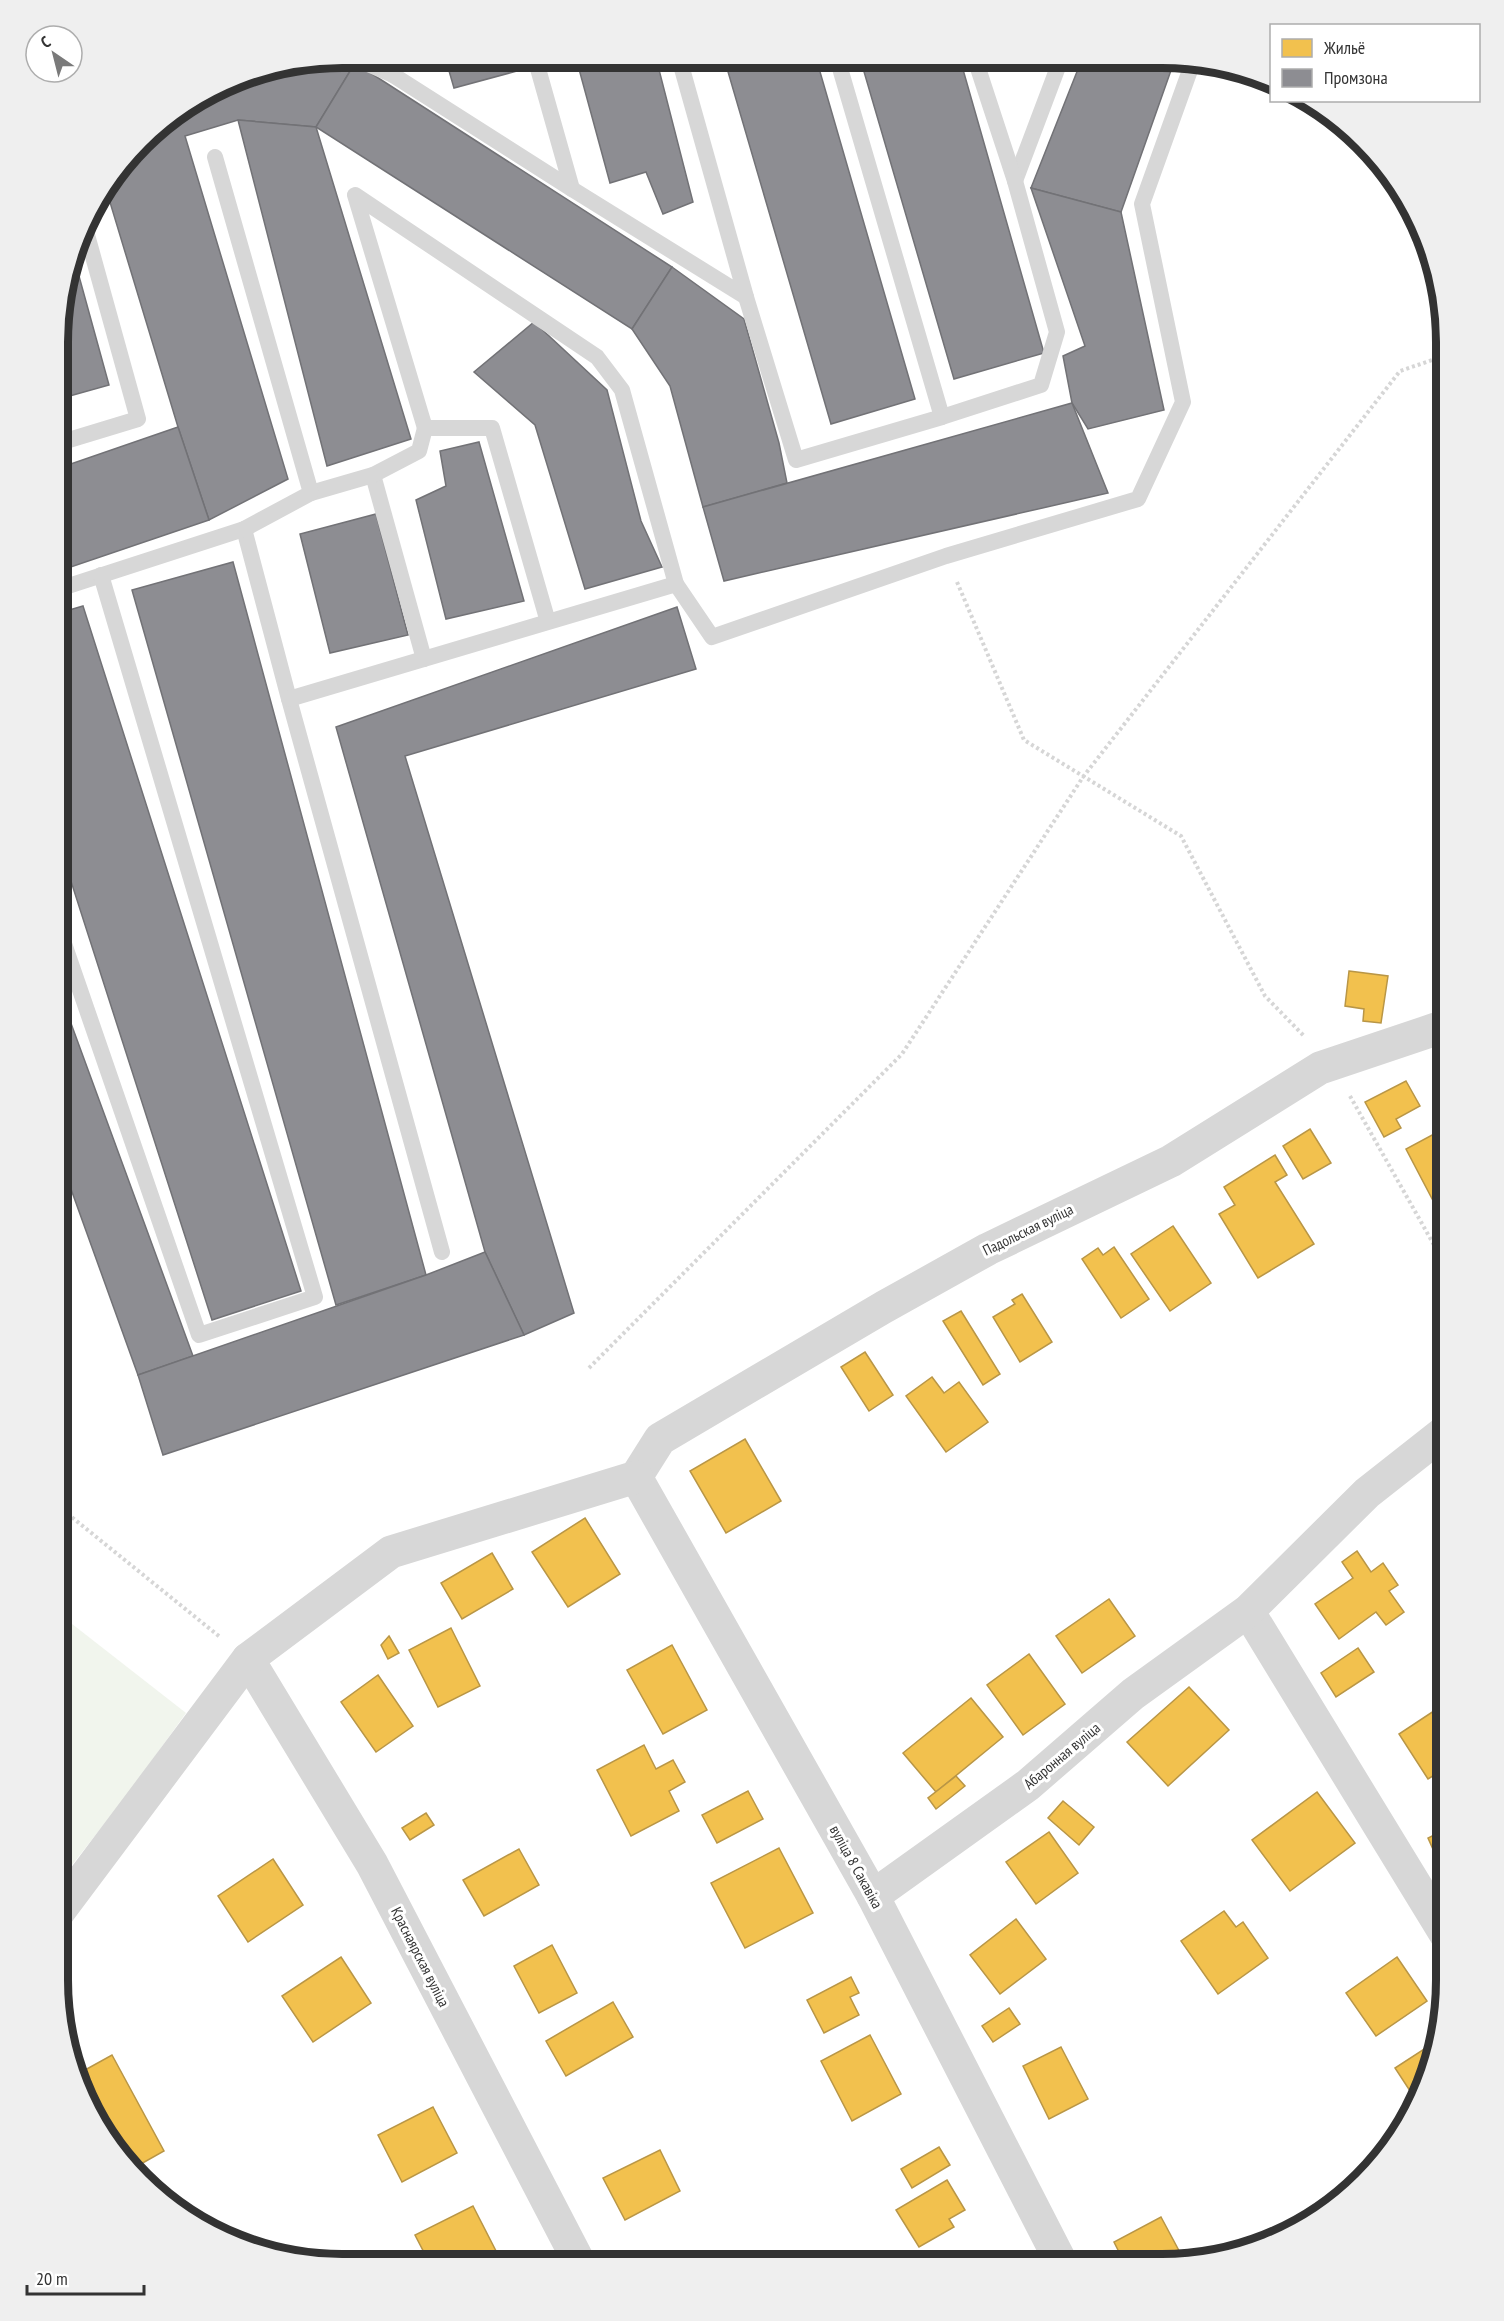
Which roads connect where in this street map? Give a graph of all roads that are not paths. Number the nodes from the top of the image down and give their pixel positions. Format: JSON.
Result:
{"nodes":[{"id":1,"x":377,"y":68,"type":"edge"},
{"id":2,"x":391,"y":68,"type":"edge"},
{"id":3,"x":538,"y":68,"type":"edge"},
{"id":4,"x":683,"y":68,"type":"edge"},
{"id":5,"x":840,"y":68,"type":"edge"},
{"id":6,"x":978,"y":68,"type":"edge"},
{"id":7,"x":1059,"y":68,"type":"edge"},
{"id":8,"x":1190,"y":69,"type":"edge"},
{"id":9,"x":393,"y":75,"type":"junction"},
{"id":10,"x":215,"y":157,"type":"dead end"},
{"id":11,"x":1015,"y":181,"type":"junction"},
{"id":12,"x":572,"y":189,"type":"junction"},
{"id":13,"x":88,"y":238,"type":"edge"},
{"id":14,"x":746,"y":297,"type":"junction"},
{"id":15,"x":942,"y":417,"type":"junction"},
{"id":16,"x":425,"y":428,"type":"junction"},
{"id":17,"x":68,"y":440,"type":"edge"},
{"id":18,"x":373,"y":475,"type":"junction"},
{"id":19,"x":311,"y":493,"type":"junction"},
{"id":20,"x":244,"y":529,"type":"junction"},
{"id":21,"x":101,"y":575,"type":"junction"},
{"id":22,"x":676,"y":584,"type":"junction"},
{"id":23,"x":68,"y":586,"type":"edge"},
{"id":24,"x":548,"y":622,"type":"junction"},
{"id":25,"x":424,"y":659,"type":"junction"},
{"id":26,"x":289,"y":699,"type":"junction"},
{"id":27,"x":68,"y":958,"type":"edge"},
{"id":28,"x":1436,"y":1029,"type":"edge"},
{"id":29,"x":442,"y":1252,"type":"dead end"},
{"id":30,"x":1436,"y":1439,"type":"edge"},
{"id":31,"x":636,"y":1477,"type":"junction"},
{"id":32,"x":1248,"y":1611,"type":"junction"},
{"id":33,"x":248,"y":1659,"type":"junction"},
{"id":34,"x":873,"y":1896,"type":"junction"},
{"id":35,"x":68,"y":1899,"type":"edge"},
{"id":36,"x":1436,"y":1919,"type":"edge"},
{"id":37,"x":575,"y":2254,"type":"edge"},
{"id":38,"x":1057,"y":2254,"type":"edge"}],
"edges":[{"from":1,"to":9,"type":"lane"},
{"from":2,"to":9,"type":"lane"},
{"from":3,"to":12,"type":"lane"},
{"from":4,"to":14,"type":"lane"},
{"from":5,"to":15,"type":"lane"},
{"from":6,"to":11,"type":"lane"},
{"from":7,"to":11,"type":"lane"},
{"from":8,"to":22,"type":"lane"},
{"from":9,"to":12,"type":"lane"},
{"from":10,"to":19,"type":"lane"},
{"from":11,"to":15,"type":"lane"},
{"from":12,"to":14,"type":"lane"},
{"from":13,"to":17,"type":"lane"},
{"from":14,"to":15,"type":"lane"},
{"from":16,"to":18,"type":"lane"},
{"from":16,"to":22,"type":"lane"},
{"from":16,"to":24,"type":"lane"},
{"from":18,"to":19,"type":"lane"},
{"from":18,"to":25,"type":"lane"},
{"from":19,"to":20,"type":"lane"},
{"from":20,"to":21,"type":"lane"},
{"from":20,"to":26,"type":"lane"},
{"from":21,"to":23,"type":"lane"},
{"from":21,"to":27,"type":"lane"},
{"from":22,"to":24,"type":"lane"},
{"from":24,"to":25,"type":"lane"},
{"from":25,"to":26,"type":"lane"},
{"from":26,"to":29,"type":"lane"},
{"from":28,"to":31,"type":"street","name":"Падольская вуліца"},
{"from":30,"to":32,"type":"street","name":"Абаронная вуліца"},
{"from":31,"to":33,"type":"street"},
{"from":31,"to":34,"type":"street","name":"вуліца 8 Сакавіка"},
{"from":32,"to":34,"type":"street","name":"Абаронная вуліца"},
{"from":32,"to":36,"type":"street"},
{"from":33,"to":35,"type":"street"},
{"from":33,"to":37,"type":"street","name":"Краснаярская вуліца"},
{"from":34,"to":38,"type":"street","name":"вуліца 8 Сакавіка"}]}
